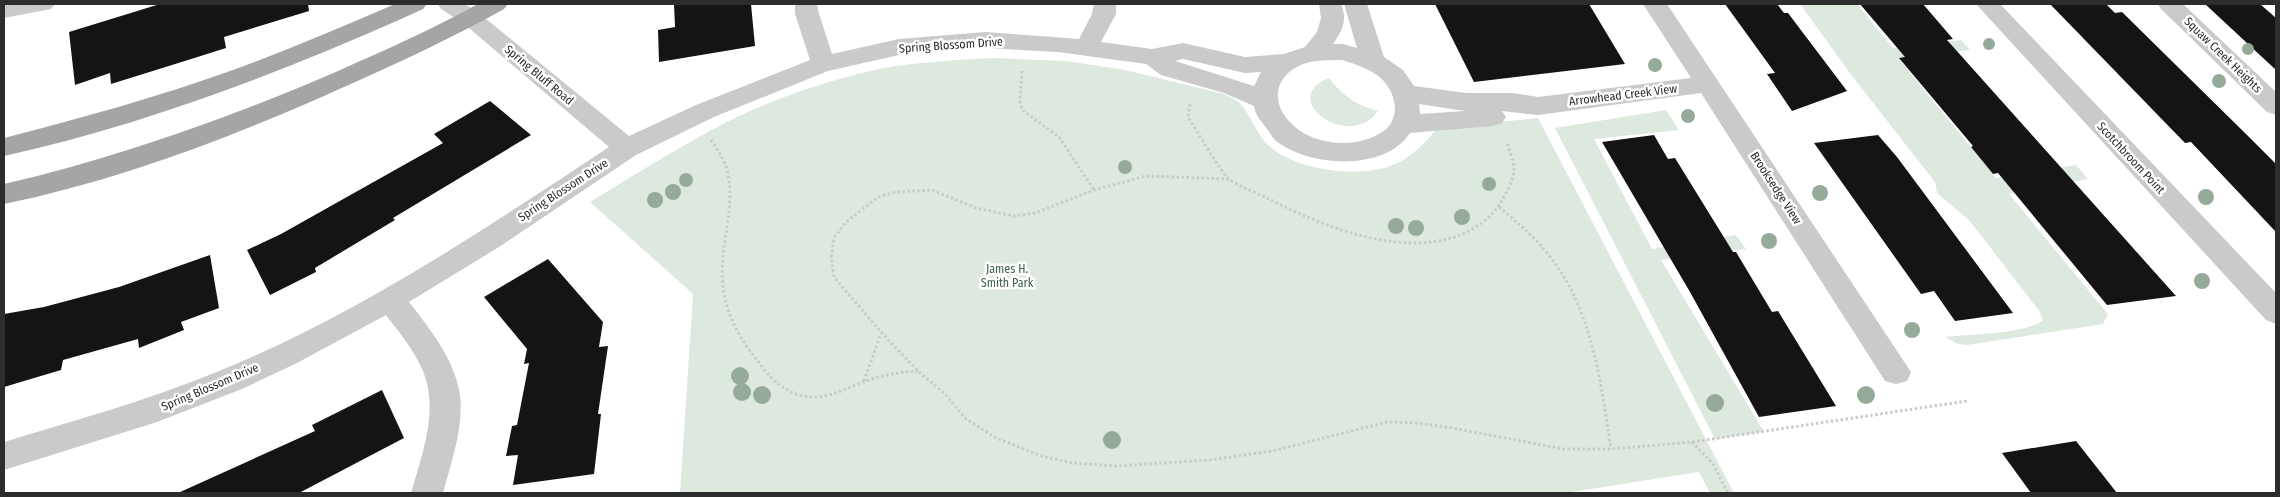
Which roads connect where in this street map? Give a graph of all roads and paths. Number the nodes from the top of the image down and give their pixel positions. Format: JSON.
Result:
{"nodes":[{"id":1,"x":43,"y":4,"type":"edge"},
{"id":2,"x":415,"y":4,"type":"edge"},
{"id":3,"x":449,"y":4,"type":"edge"},
{"id":4,"x":496,"y":4,"type":"edge"},
{"id":5,"x":806,"y":4,"type":"edge"},
{"id":6,"x":1105,"y":4,"type":"edge"},
{"id":7,"x":1330,"y":4,"type":"edge"},
{"id":8,"x":1356,"y":4,"type":"edge"},
{"id":9,"x":1655,"y":4,"type":"edge"},
{"id":10,"x":1987,"y":4,"type":"edge"},
{"id":11,"x":2169,"y":4,"type":"edge"},
{"id":12,"x":4,"y":10,"type":"edge"},
{"id":13,"x":471,"y":18,"type":"junction"},
{"id":14,"x":1086,"y":47,"type":"junction"},
{"id":15,"x":1313,"y":53,"type":"junction"},
{"id":16,"x":1152,"y":57,"type":"junction"},
{"id":17,"x":1373,"y":61,"type":"junction"},
{"id":18,"x":1286,"y":62,"type":"junction"},
{"id":19,"x":823,"y":64,"type":"junction"},
{"id":20,"x":1023,"y":69,"type":"dead end"},
{"id":21,"x":1708,"y":84,"type":"junction"},
{"id":22,"x":1406,"y":94,"type":"junction"},
{"id":23,"x":1190,"y":100,"type":"dead end"},
{"id":24,"x":1266,"y":101,"type":"junction"},
{"id":25,"x":1538,"y":106,"type":"junction"},
{"id":26,"x":2276,"y":106,"type":"edge"},
{"id":27,"x":1402,"y":125,"type":"junction"},
{"id":28,"x":1505,"y":138,"type":"dead end"},
{"id":29,"x":4,"y":147,"type":"edge"},
{"id":30,"x":716,"y":147,"type":"dead end"},
{"id":31,"x":627,"y":148,"type":"junction"},
{"id":32,"x":1229,"y":179,"type":"junction"},
{"id":33,"x":1094,"y":190,"type":"junction"},
{"id":34,"x":4,"y":194,"type":"edge"},
{"id":35,"x":1499,"y":207,"type":"junction"},
{"id":36,"x":392,"y":300,"type":"junction"},
{"id":37,"x":2276,"y":312,"type":"edge"},
{"id":38,"x":881,"y":332,"type":"junction"},
{"id":39,"x":918,"y":371,"type":"junction"},
{"id":40,"x":1896,"y":372,"type":"dead end"},
{"id":41,"x":864,"y":381,"type":"junction"},
{"id":42,"x":1968,"y":401,"type":"dead end"},
{"id":43,"x":1692,"y":442,"type":"junction"},
{"id":44,"x":1611,"y":449,"type":"junction"},
{"id":45,"x":4,"y":456,"type":"edge"},
{"id":46,"x":427,"y":493,"type":"edge"},
{"id":47,"x":1728,"y":493,"type":"edge"}],
"edges":[{"from":1,"to":12,"type":"street"},
{"from":2,"to":29,"type":"main road"},
{"from":3,"to":13,"type":"street","name":"Spring Bluff Road"},
{"from":4,"to":13,"type":"main road"},
{"from":5,"to":19,"type":"street"},
{"from":6,"to":14,"type":"street"},
{"from":7,"to":15,"type":"street"},
{"from":8,"to":17,"type":"street"},
{"from":9,"to":21,"type":"street","name":"Brooksedge View"},
{"from":10,"to":37,"type":"street","name":"Scotchbroom Point"},
{"from":11,"to":26,"type":"street","name":"Squaw Creek Heights"},
{"from":13,"to":31,"type":"street","name":"Spring Bluff Road"},
{"from":13,"to":34,"type":"main road"},
{"from":14,"to":16,"type":"street","name":"Spring Blossom Drive"},
{"from":14,"to":19,"type":"street","name":"Spring Blossom Drive"},
{"from":15,"to":17,"type":"street"},
{"from":15,"to":18,"type":"street"},
{"from":16,"to":18,"type":"street","name":"Spring Blossom Drive"},
{"from":16,"to":24,"type":"street","name":"Spring Blossom Drive"},
{"from":17,"to":22,"type":"street"},
{"from":18,"to":24,"type":"street"},
{"from":19,"to":31,"type":"street","name":"Spring Blossom Drive"},
{"from":20,"to":33,"type":"path"},
{"from":21,"to":25,"type":"street","name":"Arrowhead Creek View"},
{"from":21,"to":40,"type":"street","name":"Brooksedge View"},
{"from":22,"to":25,"type":"street","name":"Arrowhead Creek View"},
{"from":22,"to":27,"type":"street"},
{"from":23,"to":32,"type":"path"},
{"from":24,"to":27,"type":"street"},
{"from":25,"to":27,"type":"street","name":"Arrowhead Creek View"},
{"from":28,"to":35,"type":"path"},
{"from":30,"to":41,"type":"path"},
{"from":31,"to":36,"type":"street","name":"Spring Blossom Drive"},
{"from":32,"to":33,"type":"path"},
{"from":32,"to":35,"type":"path"},
{"from":33,"to":38,"type":"path"},
{"from":35,"to":44,"type":"path"},
{"from":36,"to":45,"type":"street","name":"Spring Blossom Drive"},
{"from":36,"to":46,"type":"street"},
{"from":38,"to":39,"type":"path"},
{"from":38,"to":41,"type":"path"},
{"from":39,"to":41,"type":"path"},
{"from":39,"to":44,"type":"path"},
{"from":42,"to":43,"type":"path"},
{"from":43,"to":44,"type":"path"},
{"from":43,"to":47,"type":"path"}]}
